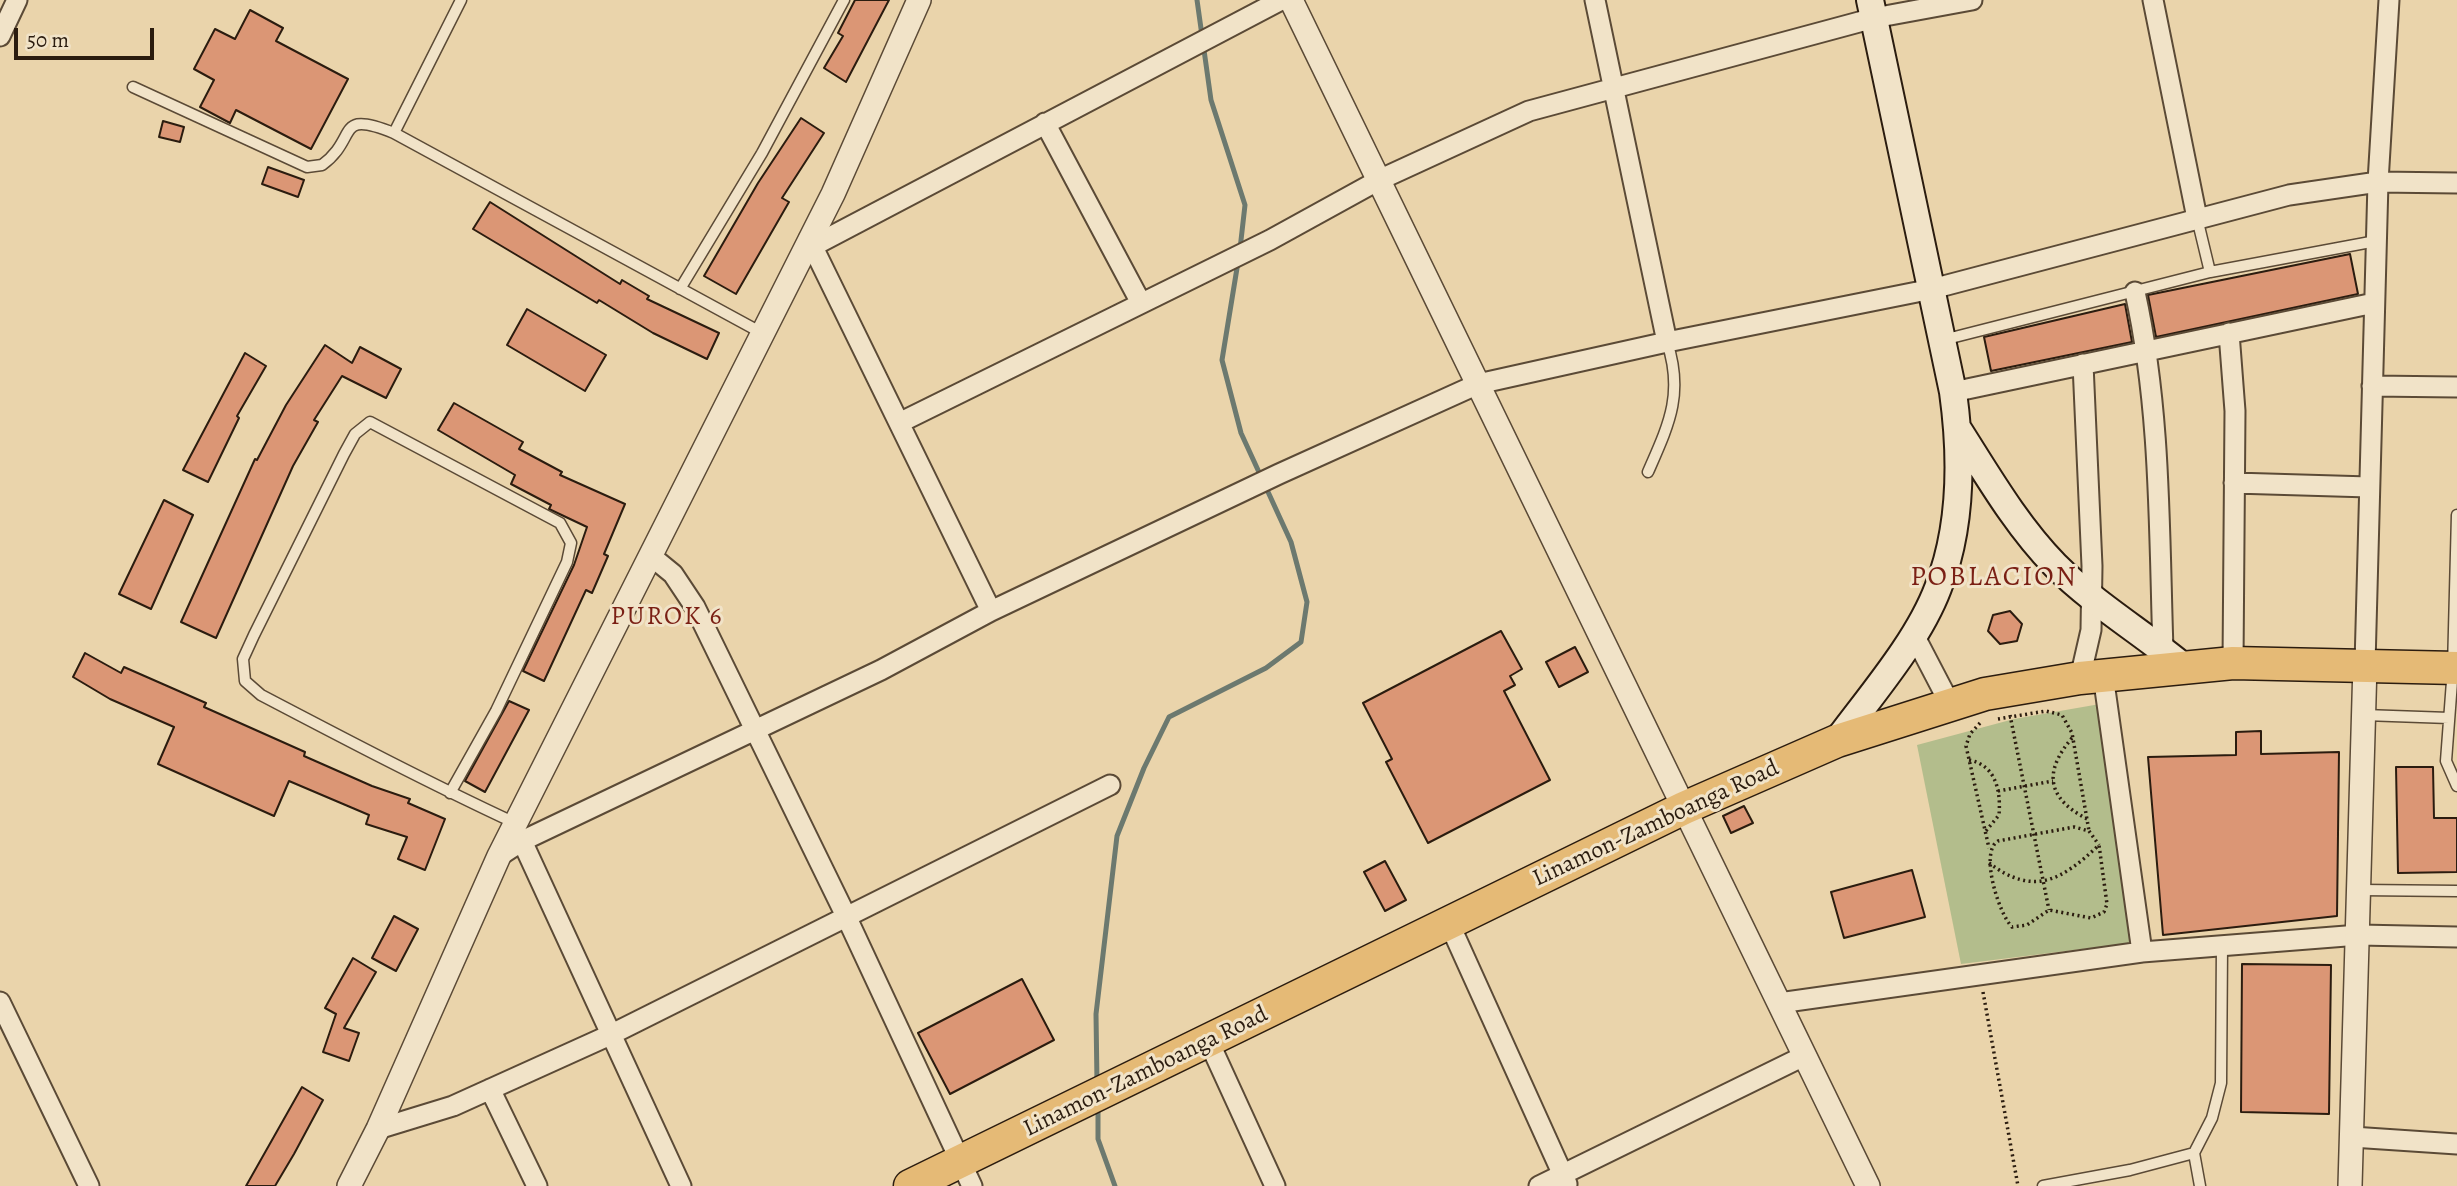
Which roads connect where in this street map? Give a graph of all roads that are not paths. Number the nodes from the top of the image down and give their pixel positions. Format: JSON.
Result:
{"nodes":[{"id":1,"x":18,"y":0,"type":"edge"},
{"id":2,"x":461,"y":0,"type":"edge"},
{"id":3,"x":844,"y":0,"type":"edge"},
{"id":4,"x":919,"y":0,"type":"edge"},
{"id":5,"x":1281,"y":0,"type":"edge"},
{"id":6,"x":1291,"y":0,"type":"edge"},
{"id":7,"x":1595,"y":0,"type":"edge"},
{"id":8,"x":1972,"y":0,"type":"edge"},
{"id":9,"x":2153,"y":0,"type":"edge"},
{"id":10,"x":2389,"y":0,"type":"edge"},
{"id":11,"x":1872,"y":9,"type":"edge"},
{"id":12,"x":0,"y":36,"type":"edge"},
{"id":13,"x":133,"y":87,"type":"dead end"},
{"id":14,"x":1612,"y":87,"type":"junction"},
{"id":15,"x":1045,"y":123,"type":"junction"},
{"id":16,"x":394,"y":134,"type":"junction"},
{"id":17,"x":1379,"y":180,"type":"junction"},
{"id":18,"x":2378,"y":182,"type":"junction"},
{"id":19,"x":2457,"y":183,"type":"edge"},
{"id":20,"x":2197,"y":218,"type":"junction"},
{"id":21,"x":2376,"y":241,"type":"junction"},
{"id":22,"x":811,"y":243,"type":"junction"},
{"id":23,"x":2210,"y":272,"type":"junction"},
{"id":24,"x":680,"y":289,"type":"junction"},
{"id":25,"x":1932,"y":289,"type":"junction"},
{"id":26,"x":2135,"y":292,"type":"junction"},
{"id":27,"x":1141,"y":303,"type":"junction"},
{"id":28,"x":2374,"y":303,"type":"junction"},
{"id":29,"x":2229,"y":333,"type":"junction"},
{"id":30,"x":763,"y":334,"type":"junction"},
{"id":31,"x":1943,"y":340,"type":"junction"},
{"id":32,"x":1667,"y":342,"type":"junction"},
{"id":33,"x":2147,"y":349,"type":"junction"},
{"id":34,"x":2083,"y":364,"type":"junction"},
{"id":35,"x":1478,"y":384,"type":"junction"},
{"id":36,"x":2372,"y":386,"type":"junction"},
{"id":37,"x":2457,"y":387,"type":"edge"},
{"id":38,"x":1953,"y":392,"type":"junction"},
{"id":39,"x":901,"y":422,"type":"junction"},
{"id":40,"x":1958,"y":429,"type":"junction"},
{"id":41,"x":1648,"y":472,"type":"dead end"},
{"id":42,"x":2234,"y":483,"type":"junction"},
{"id":43,"x":2369,"y":487,"type":"junction"},
{"id":44,"x":2457,"y":515,"type":"edge"},
{"id":45,"x":651,"y":556,"type":"junction"},
{"id":46,"x":2092,"y":597,"type":"junction"},
{"id":47,"x":991,"y":611,"type":"junction"},
{"id":48,"x":1913,"y":633,"type":"junction"},
{"id":49,"x":2174,"y":659,"type":"junction"},
{"id":50,"x":2233,"y":663,"type":"junction"},
{"id":51,"x":2365,"y":664,"type":"junction"},
{"id":52,"x":2455,"y":668,"type":"edge"},
{"id":53,"x":2092,"y":676,"type":"junction"},
{"id":54,"x":1950,"y":704,"type":"junction"},
{"id":55,"x":2364,"y":715,"type":"junction"},
{"id":56,"x":2449,"y":718,"type":"junction"},
{"id":57,"x":752,"y":729,"type":"junction"},
{"id":58,"x":1838,"y":741,"type":"junction"},
{"id":59,"x":1110,"y":785,"type":"dead end"},
{"id":60,"x":2457,"y":786,"type":"edge"},
{"id":61,"x":450,"y":793,"type":"junction"},
{"id":62,"x":1684,"y":808,"type":"junction"},
{"id":63,"x":518,"y":832,"type":"junction"},
{"id":64,"x":2360,"y":890,"type":"junction"},
{"id":65,"x":2457,"y":891,"type":"edge"},
{"id":66,"x":846,"y":916,"type":"junction"},
{"id":67,"x":1449,"y":923,"type":"junction"},
{"id":68,"x":2359,"y":935,"type":"junction"},
{"id":69,"x":2457,"y":937,"type":"edge"},
{"id":70,"x":2222,"y":946,"type":"junction"},
{"id":71,"x":2143,"y":952,"type":"junction"},
{"id":72,"x":0,"y":1002,"type":"edge"},
{"id":73,"x":1779,"y":1003,"type":"junction"},
{"id":74,"x":610,"y":1035,"type":"junction"},
{"id":75,"x":1209,"y":1042,"type":"junction"},
{"id":76,"x":1804,"y":1056,"type":"junction"},
{"id":77,"x":490,"y":1088,"type":"junction"},
{"id":78,"x":378,"y":1129,"type":"junction"},
{"id":79,"x":2352,"y":1137,"type":"junction"},
{"id":80,"x":2457,"y":1144,"type":"edge"},
{"id":81,"x":2194,"y":1153,"type":"junction"},
{"id":82,"x":967,"y":1173,"type":"edge"},
{"id":83,"x":1565,"y":1180,"type":"edge"},
{"id":84,"x":89,"y":1186,"type":"edge"},
{"id":85,"x":349,"y":1186,"type":"edge"},
{"id":86,"x":537,"y":1186,"type":"edge"},
{"id":87,"x":681,"y":1186,"type":"edge"},
{"id":88,"x":911,"y":1186,"type":"edge"},
{"id":89,"x":1275,"y":1186,"type":"edge"},
{"id":90,"x":1539,"y":1186,"type":"edge"},
{"id":91,"x":1868,"y":1186,"type":"edge"},
{"id":92,"x":2043,"y":1186,"type":"edge"},
{"id":93,"x":2200,"y":1186,"type":"edge"},
{"id":94,"x":2350,"y":1186,"type":"edge"}],
"edges":[{"from":1,"to":12,"type":"street"},
{"from":2,"to":16,"type":"lane"},
{"from":3,"to":24,"type":"lane"},
{"from":4,"to":22,"type":"street"},
{"from":5,"to":15,"type":"street"},
{"from":6,"to":17,"type":"street"},
{"from":7,"to":14,"type":"street"},
{"from":8,"to":11,"type":"street"},
{"from":9,"to":20,"type":"street"},
{"from":10,"to":18,"type":"street"},
{"from":11,"to":14,"type":"street"},
{"from":11,"to":25,"type":"main road"},
{"from":13,"to":16,"type":"lane"},
{"from":14,"to":17,"type":"street"},
{"from":14,"to":32,"type":"street"},
{"from":15,"to":22,"type":"street"},
{"from":15,"to":27,"type":"street"},
{"from":16,"to":24,"type":"lane"},
{"from":17,"to":27,"type":"street"},
{"from":17,"to":35,"type":"street"},
{"from":18,"to":19,"type":"street"},
{"from":18,"to":20,"type":"street"},
{"from":18,"to":21,"type":"street"},
{"from":20,"to":23,"type":"lane"},
{"from":20,"to":25,"type":"street"},
{"from":21,"to":23,"type":"lane"},
{"from":21,"to":28,"type":"street"},
{"from":22,"to":30,"type":"street"},
{"from":22,"to":39,"type":"street"},
{"from":23,"to":26,"type":"lane"},
{"from":24,"to":30,"type":"lane"},
{"from":25,"to":31,"type":"main road"},
{"from":25,"to":32,"type":"street"},
{"from":26,"to":31,"type":"lane"},
{"from":26,"to":33,"type":"street"},
{"from":27,"to":39,"type":"street"},
{"from":28,"to":29,"type":"street"},
{"from":28,"to":36,"type":"street"},
{"from":29,"to":33,"type":"street"},
{"from":29,"to":42,"type":"street"},
{"from":30,"to":45,"type":"street"},
{"from":31,"to":38,"type":"main road"},
{"from":32,"to":35,"type":"street"},
{"from":32,"to":41,"type":"lane"},
{"from":33,"to":34,"type":"street"},
{"from":33,"to":49,"type":"street"},
{"from":34,"to":38,"type":"street"},
{"from":34,"to":46,"type":"street"},
{"from":35,"to":47,"type":"street"},
{"from":35,"to":62,"type":"street"},
{"from":36,"to":37,"type":"street"},
{"from":36,"to":43,"type":"street"},
{"from":38,"to":40,"type":"main road"},
{"from":39,"to":47,"type":"street"},
{"from":40,"to":46,"type":"main road"},
{"from":40,"to":48,"type":"main road"},
{"from":42,"to":43,"type":"street"},
{"from":42,"to":50,"type":"street"},
{"from":43,"to":51,"type":"street"},
{"from":44,"to":52,"type":"lane"},
{"from":45,"to":57,"type":"street"},
{"from":45,"to":63,"type":"street"},
{"from":46,"to":49,"type":"main road"},
{"from":46,"to":53,"type":"street"},
{"from":47,"to":57,"type":"street"},
{"from":48,"to":54,"type":"street"},
{"from":48,"to":58,"type":"main road"},
{"from":49,"to":50,"type":"highway","name":"Linamon-Zamboanga Road"},
{"from":49,"to":53,"type":"highway","name":"Linamon-Zamboanga Road"},
{"from":50,"to":51,"type":"highway","name":"Linamon-Zamboanga Road"},
{"from":51,"to":52,"type":"highway","name":"Linamon-Zamboanga Road"},
{"from":51,"to":55,"type":"street"},
{"from":52,"to":56,"type":"lane"},
{"from":53,"to":54,"type":"highway","name":"Linamon-Zamboanga Road"},
{"from":53,"to":71,"type":"street"},
{"from":54,"to":58,"type":"highway","name":"Linamon-Zamboanga Road"},
{"from":55,"to":56,"type":"lane"},
{"from":55,"to":64,"type":"street"},
{"from":56,"to":60,"type":"lane"},
{"from":57,"to":63,"type":"street"},
{"from":57,"to":66,"type":"street"},
{"from":58,"to":62,"type":"highway","name":"Linamon-Zamboanga Road"},
{"from":59,"to":66,"type":"street"},
{"from":61,"to":61,"type":"lane"},
{"from":61,"to":63,"type":"lane"},
{"from":62,"to":67,"type":"highway","name":"Linamon-Zamboanga Road"},
{"from":62,"to":73,"type":"street"},
{"from":63,"to":74,"type":"street"},
{"from":63,"to":78,"type":"street"},
{"from":64,"to":65,"type":"lane"},
{"from":64,"to":68,"type":"street"},
{"from":66,"to":74,"type":"street"},
{"from":66,"to":82,"type":"street"},
{"from":67,"to":75,"type":"highway","name":"Linamon-Zamboanga Road"},
{"from":67,"to":83,"type":"street"},
{"from":68,"to":69,"type":"street"},
{"from":68,"to":70,"type":"street"},
{"from":68,"to":79,"type":"street"},
{"from":70,"to":71,"type":"street"},
{"from":70,"to":81,"type":"lane"},
{"from":71,"to":73,"type":"street"},
{"from":72,"to":84,"type":"street"},
{"from":73,"to":76,"type":"street"},
{"from":74,"to":77,"type":"street"},
{"from":74,"to":87,"type":"street"},
{"from":75,"to":82,"type":"highway","name":"Linamon-Zamboanga Road"},
{"from":75,"to":89,"type":"street"},
{"from":76,"to":83,"type":"street"},
{"from":76,"to":91,"type":"street"},
{"from":77,"to":78,"type":"street"},
{"from":77,"to":86,"type":"street"},
{"from":78,"to":85,"type":"street"},
{"from":79,"to":80,"type":"street"},
{"from":79,"to":94,"type":"street"},
{"from":81,"to":92,"type":"lane"},
{"from":81,"to":93,"type":"lane"},
{"from":82,"to":88,"type":"highway","name":"Linamon-Zamboanga Road"},
{"from":83,"to":90,"type":"street"}]}
